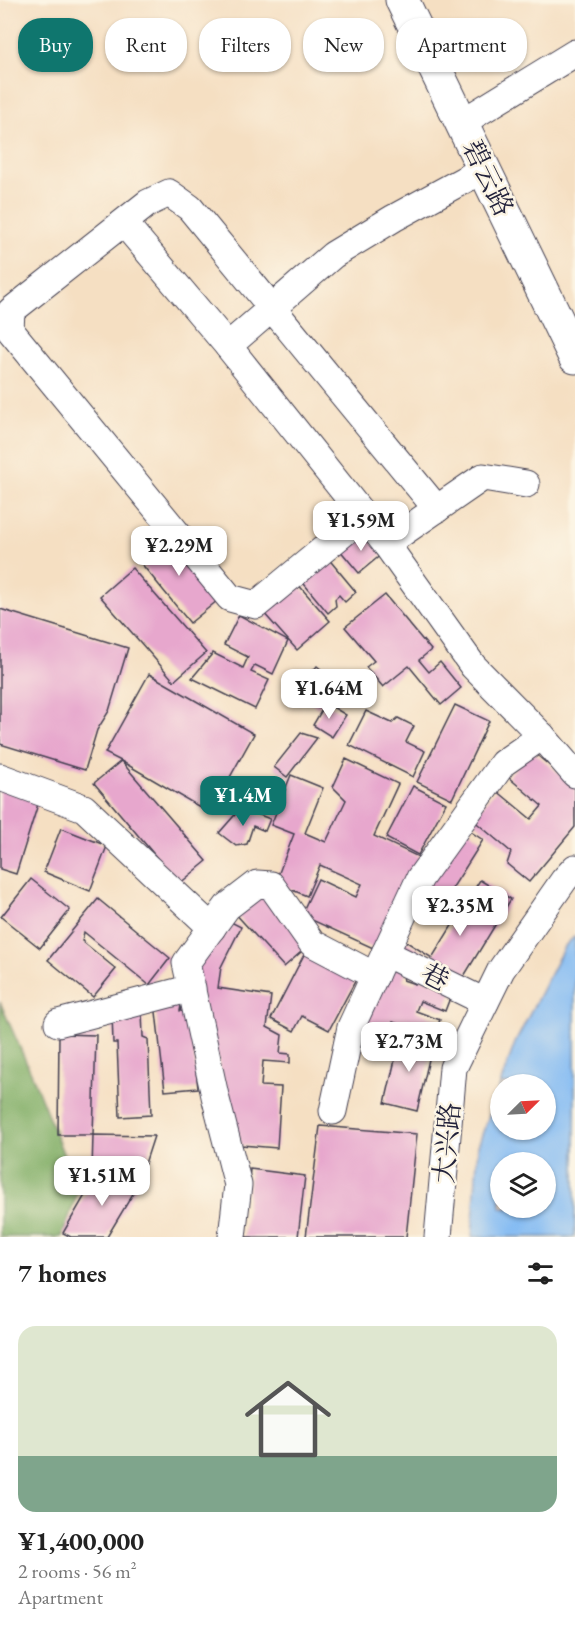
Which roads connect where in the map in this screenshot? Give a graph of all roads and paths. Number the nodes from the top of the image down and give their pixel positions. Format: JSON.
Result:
{"nodes":[{"id":1,"x":402,"y":0,"type":"edge"},
{"id":2,"x":575,"y":53,"type":"edge"},
{"id":3,"x":461,"y":123,"type":"junction"},
{"id":4,"x":484,"y":169,"type":"junction"},
{"id":5,"x":124,"y":223,"type":"junction"},
{"id":6,"x":271,"y":309,"type":"junction"},
{"id":7,"x":228,"y":346,"type":"junction"},
{"id":8,"x":575,"y":357,"type":"edge"},
{"id":9,"x":526,"y":484,"type":"dead end"},
{"id":10,"x":437,"y":509,"type":"junction"},
{"id":11,"x":364,"y":516,"type":"junction"},
{"id":12,"x":386,"y":544,"type":"junction"},
{"id":13,"x":542,"y":736,"type":"junction"},
{"id":14,"x":575,"y":774,"type":"edge"},
{"id":15,"x":0,"y":777,"type":"edge"},
{"id":16,"x":575,"y":868,"type":"edge"},
{"id":17,"x":212,"y":928,"type":"junction"},
{"id":18,"x":380,"y":964,"type":"junction"},
{"id":19,"x":192,"y":988,"type":"junction"},
{"id":20,"x":485,"y":1002,"type":"junction"},
{"id":21,"x":58,"y":1023,"type":"dead end"},
{"id":22,"x":333,"y":1111,"type":"dead end"},
{"id":23,"x":232,"y":1237,"type":"edge"},
{"id":24,"x":438,"y":1237,"type":"edge"}],
"edges":[{"from":1,"to":3,"type":"main road","name":"碧云路"},
{"from":2,"to":3,"type":"street"},
{"from":3,"to":4,"type":"main road","name":"碧云路"},
{"from":4,"to":6,"type":"street"},
{"from":4,"to":8,"type":"main road","name":"碧云路"},
{"from":5,"to":6,"type":"street"},
{"from":5,"to":7,"type":"street"},
{"from":5,"to":11,"type":"street"},
{"from":6,"to":7,"type":"street"},
{"from":6,"to":10,"type":"street"},
{"from":7,"to":11,"type":"street"},
{"from":9,"to":10,"type":"street"},
{"from":10,"to":12,"type":"street"},
{"from":11,"to":12,"type":"street"},
{"from":12,"to":13,"type":"street"},
{"from":13,"to":14,"type":"street"},
{"from":13,"to":18,"type":"street"},
{"from":15,"to":17,"type":"street"},
{"from":16,"to":20,"type":"street","name":"大兴路"},
{"from":17,"to":18,"type":"street","name":"巷"},
{"from":17,"to":19,"type":"street"},
{"from":18,"to":20,"type":"street","name":"巷"},
{"from":18,"to":22,"type":"street"},
{"from":19,"to":21,"type":"street"},
{"from":19,"to":23,"type":"street"},
{"from":20,"to":24,"type":"street","name":"大兴路"}]}
